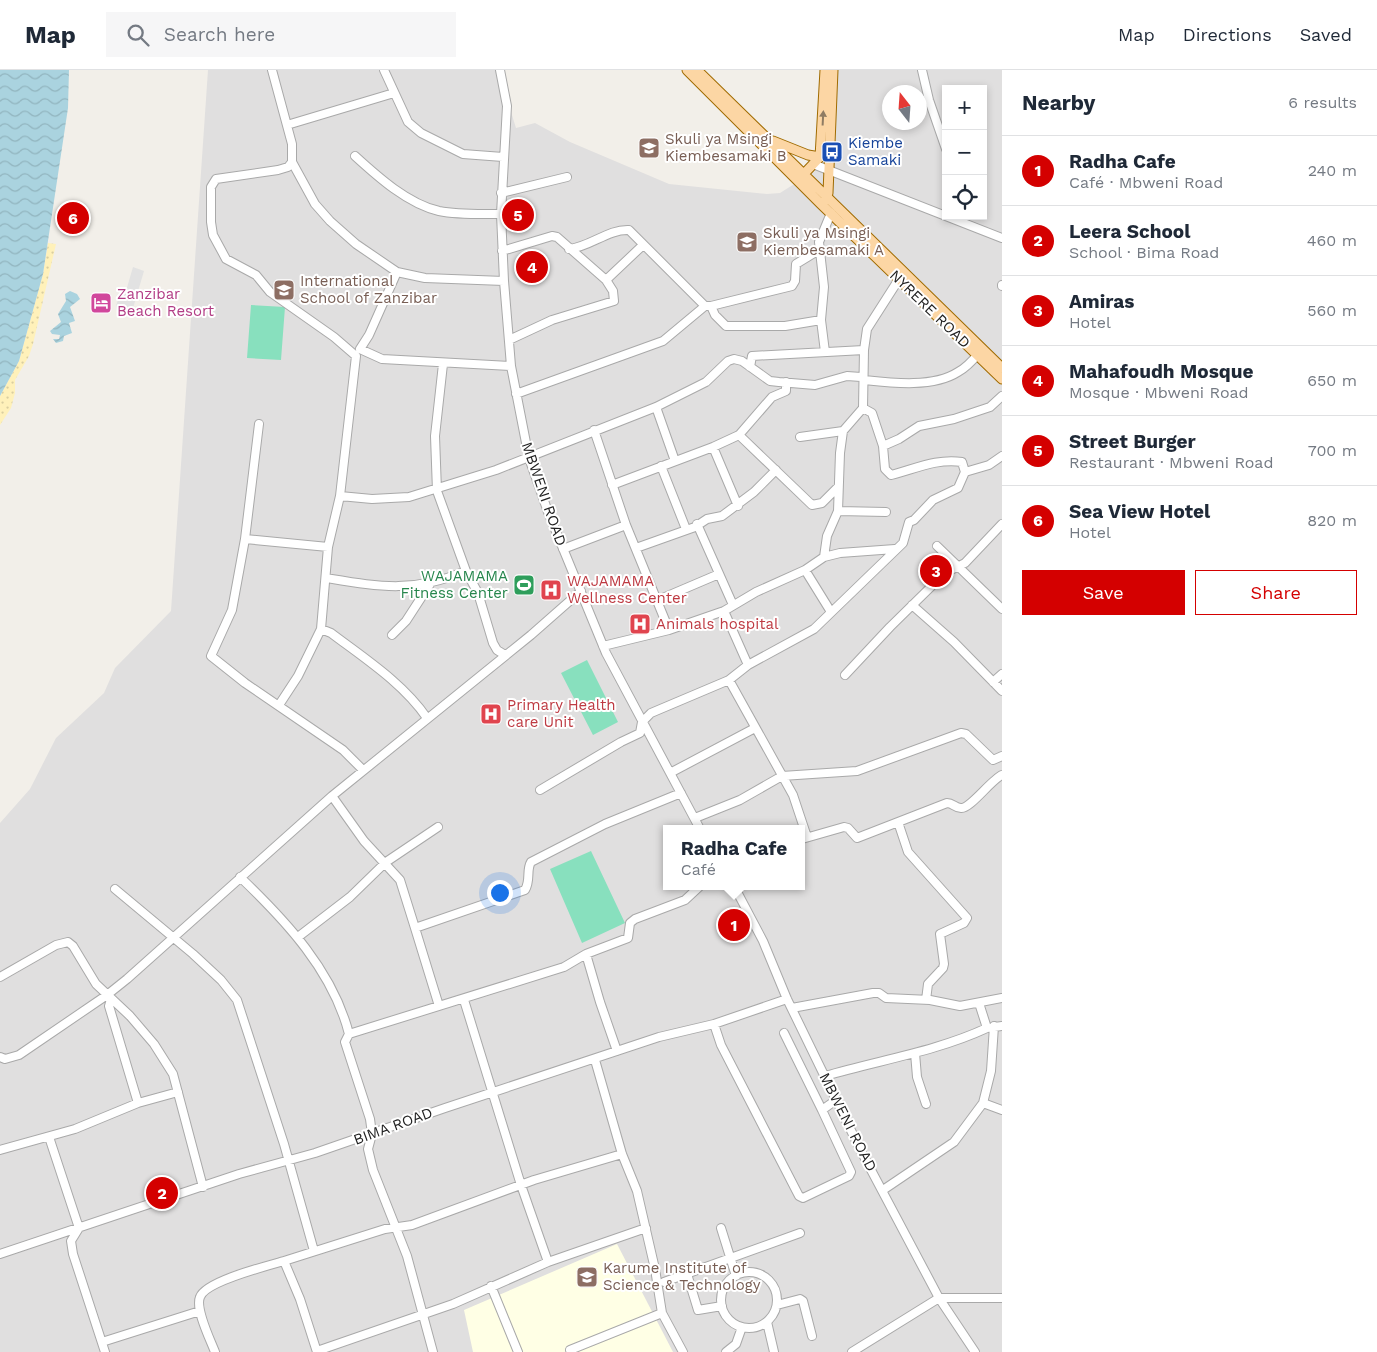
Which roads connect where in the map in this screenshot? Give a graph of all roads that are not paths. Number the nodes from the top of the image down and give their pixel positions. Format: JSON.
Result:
{"nodes":[{"id":1,"x":272,"y":70,"type":"edge"},
{"id":2,"x":384,"y":70,"type":"edge"},
{"id":3,"x":500,"y":70,"type":"edge"},
{"id":4,"x":688,"y":70,"type":"edge"},
{"id":5,"x":825,"y":70,"type":"edge"},
{"id":6,"x":833,"y":70,"type":"edge"},
{"id":7,"x":922,"y":70,"type":"edge"},
{"id":8,"x":700,"y":73,"type":"edge"},
{"id":9,"x":394,"y":93,"type":"junction"},
{"id":10,"x":828,"y":102,"type":"junction"},
{"id":11,"x":287,"y":125,"type":"junction"},
{"id":12,"x":942,"y":137,"type":"edge"},
{"id":13,"x":768,"y":139,"type":"junction"},
{"id":14,"x":355,"y":156,"type":"dead end"},
{"id":15,"x":503,"y":157,"type":"junction"},
{"id":16,"x":820,"y":157,"type":"junction"},
{"id":17,"x":292,"y":162,"type":"junction"},
{"id":18,"x":813,"y":164,"type":"junction"},
{"id":19,"x":828,"y":172,"type":"junction"},
{"id":20,"x":567,"y":177,"type":"dead end"},
{"id":21,"x":801,"y":177,"type":"junction"},
{"id":22,"x":501,"y":193,"type":"junction"},
{"id":23,"x":824,"y":202,"type":"junction"},
{"id":24,"x":942,"y":212,"type":"edge"},
{"id":25,"x":831,"y":213,"type":"junction"},
{"id":26,"x":501,"y":214,"type":"junction"},
{"id":27,"x":963,"y":220,"type":"edge"},
{"id":28,"x":1002,"y":238,"type":"edge"},
{"id":29,"x":642,"y":246,"type":"junction"},
{"id":30,"x":569,"y":249,"type":"junction"},
{"id":31,"x":819,"y":250,"type":"junction"},
{"id":32,"x":502,"y":251,"type":"junction"},
{"id":33,"x":397,"y":272,"type":"junction"},
{"id":34,"x":899,"y":279,"type":"junction"},
{"id":35,"x":606,"y":280,"type":"junction"},
{"id":36,"x":504,"y":281,"type":"junction"},
{"id":37,"x":708,"y":306,"type":"junction"},
{"id":38,"x":821,"y":320,"type":"junction"},
{"id":39,"x":509,"y":340,"type":"junction"},
{"id":40,"x":864,"y":350,"type":"junction"},
{"id":41,"x":358,"y":352,"type":"junction"},
{"id":42,"x":825,"y":352,"type":"junction"},
{"id":43,"x":980,"y":352,"type":"junction"},
{"id":44,"x":443,"y":364,"type":"junction"},
{"id":45,"x":511,"y":366,"type":"junction"},
{"id":46,"x":750,"y":367,"type":"junction"},
{"id":47,"x":1002,"y":368,"type":"edge"},
{"id":48,"x":1002,"y":379,"type":"edge"},
{"id":49,"x":864,"y":380,"type":"junction"},
{"id":50,"x":786,"y":382,"type":"junction"},
{"id":51,"x":516,"y":394,"type":"junction"},
{"id":52,"x":1002,"y":396,"type":"edge"},
{"id":53,"x":656,"y":407,"type":"junction"},
{"id":54,"x":863,"y":408,"type":"junction"},
{"id":55,"x":258,"y":424,"type":"dead end"},
{"id":56,"x":594,"y":430,"type":"junction"},
{"id":57,"x":843,"y":431,"type":"junction"},
{"id":58,"x":739,"y":435,"type":"junction"},
{"id":59,"x":800,"y":437,"type":"dead end"},
{"id":60,"x":883,"y":446,"type":"junction"},
{"id":61,"x":713,"y":447,"type":"junction"},
{"id":62,"x":1002,"y":456,"type":"edge"},
{"id":63,"x":529,"y":458,"type":"junction"},
{"id":64,"x":675,"y":461,"type":"junction"},
{"id":65,"x":661,"y":466,"type":"junction"},
{"id":66,"x":776,"y":470,"type":"junction"},
{"id":67,"x":965,"y":472,"type":"junction"},
{"id":68,"x":612,"y":484,"type":"junction"},
{"id":69,"x":838,"y":487,"type":"junction"},
{"id":70,"x":436,"y":491,"type":"junction"},
{"id":71,"x":340,"y":496,"type":"junction"},
{"id":72,"x":738,"y":506,"type":"junction"},
{"id":73,"x":838,"y":511,"type":"junction"},
{"id":74,"x":886,"y":512,"type":"dead end"},
{"id":75,"x":697,"y":524,"type":"junction"},
{"id":76,"x":1002,"y":524,"type":"edge"},
{"id":77,"x":626,"y":525,"type":"junction"},
{"id":78,"x":686,"y":529,"type":"junction"},
{"id":79,"x":245,"y":539,"type":"junction"},
{"id":80,"x":937,"y":546,"type":"dead end"},
{"id":81,"x":328,"y":547,"type":"junction"},
{"id":82,"x":636,"y":548,"type":"junction"},
{"id":83,"x":563,"y":549,"type":"junction"},
{"id":84,"x":895,"y":549,"type":"junction"},
{"id":85,"x":824,"y":557,"type":"junction"},
{"id":86,"x":957,"y":566,"type":"junction"},
{"id":87,"x":805,"y":570,"type":"junction"},
{"id":88,"x":466,"y":571,"type":"junction"},
{"id":89,"x":719,"y":574,"type":"junction"},
{"id":90,"x":326,"y":578,"type":"junction"},
{"id":91,"x":430,"y":584,"type":"junction"},
{"id":92,"x":581,"y":591,"type":"junction"},
{"id":93,"x":658,"y":600,"type":"junction"},
{"id":94,"x":733,"y":605,"type":"junction"},
{"id":95,"x":912,"y":605,"type":"junction"},
{"id":96,"x":1002,"y":608,"type":"edge"},
{"id":97,"x":724,"y":611,"type":"junction"},
{"id":98,"x":831,"y":612,"type":"junction"},
{"id":99,"x":321,"y":629,"type":"junction"},
{"id":100,"x":670,"y":630,"type":"junction"},
{"id":101,"x":392,"y":635,"type":"dead end"},
{"id":102,"x":603,"y":646,"type":"junction"},
{"id":103,"x":506,"y":655,"type":"junction"},
{"id":104,"x":748,"y":665,"type":"junction"},
{"id":105,"x":1002,"y":674,"type":"edge"},
{"id":106,"x":845,"y":675,"type":"dead end"},
{"id":107,"x":729,"y":680,"type":"junction"},
{"id":108,"x":993,"y":682,"type":"junction"},
{"id":109,"x":1002,"y":691,"type":"edge"},
{"id":110,"x":279,"y":705,"type":"junction"},
{"id":111,"x":427,"y":718,"type":"junction"},
{"id":112,"x":642,"y":722,"type":"junction"},
{"id":113,"x":755,"y":728,"type":"junction"},
{"id":114,"x":999,"y":758,"type":"edge"},
{"id":115,"x":363,"y":770,"type":"junction"},
{"id":116,"x":670,"y":773,"type":"junction"},
{"id":117,"x":1002,"y":775,"type":"edge"},
{"id":118,"x":782,"y":776,"type":"junction"},
{"id":119,"x":540,"y":790,"type":"dead end"},
{"id":120,"x":681,"y":793,"type":"junction"},
{"id":121,"x":332,"y":796,"type":"junction"},
{"id":122,"x":695,"y":818,"type":"junction"},
{"id":123,"x":898,"y":822,"type":"junction"},
{"id":124,"x":698,"y":825,"type":"edge"},
{"id":125,"x":801,"y":825,"type":"edge"},
{"id":126,"x":438,"y":827,"type":"dead end"},
{"id":127,"x":805,"y":838,"type":"edge"},
{"id":128,"x":386,"y":862,"type":"junction"},
{"id":129,"x":240,"y":877,"type":"junction"},
{"id":130,"x":115,"y":889,"type":"dead end"},
{"id":131,"x":696,"y":890,"type":"edge"},
{"id":132,"x":736,"y":890,"type":"edge"},
{"id":133,"x":415,"y":928,"type":"junction"},
{"id":134,"x":298,"y":937,"type":"junction"},
{"id":135,"x":174,"y":938,"type":"junction"},
{"id":136,"x":586,"y":954,"type":"junction"},
{"id":137,"x":0,"y":977,"type":"edge"},
{"id":138,"x":109,"y":997,"type":"junction"},
{"id":139,"x":1002,"y":998,"type":"edge"},
{"id":140,"x":787,"y":999,"type":"junction"},
{"id":141,"x":464,"y":1000,"type":"junction"},
{"id":142,"x":926,"y":1000,"type":"junction"},
{"id":143,"x":979,"y":1003,"type":"junction"},
{"id":144,"x":438,"y":1006,"type":"junction"},
{"id":145,"x":792,"y":1008,"type":"junction"},
{"id":146,"x":714,"y":1024,"type":"junction"},
{"id":147,"x":994,"y":1027,"type":"edge"},
{"id":148,"x":784,"y":1033,"type":"dead end"},
{"id":149,"x":349,"y":1034,"type":"junction"},
{"id":150,"x":617,"y":1051,"type":"junction"},
{"id":151,"x":916,"y":1052,"type":"junction"},
{"id":152,"x":0,"y":1057,"type":"edge"},
{"id":153,"x":595,"y":1060,"type":"junction"},
{"id":154,"x":825,"y":1076,"type":"junction"},
{"id":155,"x":178,"y":1092,"type":"junction"},
{"id":156,"x":492,"y":1094,"type":"junction"},
{"id":157,"x":836,"y":1100,"type":"junction"},
{"id":158,"x":138,"y":1103,"type":"junction"},
{"id":159,"x":926,"y":1104,"type":"dead end"},
{"id":160,"x":983,"y":1104,"type":"junction"},
{"id":161,"x":822,"y":1110,"type":"junction"},
{"id":162,"x":1002,"y":1110,"type":"edge"},
{"id":163,"x":372,"y":1134,"type":"junction"},
{"id":164,"x":49,"y":1137,"type":"junction"},
{"id":165,"x":1,"y":1148,"type":"edge"},
{"id":166,"x":622,"y":1154,"type":"junction"},
{"id":167,"x":287,"y":1161,"type":"junction"},
{"id":168,"x":520,"y":1185,"type":"junction"},
{"id":169,"x":203,"y":1187,"type":"junction"},
{"id":170,"x":883,"y":1190,"type":"junction"},
{"id":171,"x":396,"y":1227,"type":"junction"},
{"id":172,"x":79,"y":1228,"type":"junction"},
{"id":173,"x":646,"y":1228,"type":"junction"},
{"id":174,"x":721,"y":1228,"type":"dead end"},
{"id":175,"x":800,"y":1233,"type":"dead end"},
{"id":176,"x":314,"y":1251,"type":"junction"},
{"id":177,"x":0,"y":1254,"type":"edge"},
{"id":178,"x":730,"y":1258,"type":"junction"},
{"id":179,"x":284,"y":1261,"type":"junction"},
{"id":180,"x":548,"y":1262,"type":"junction"},
{"id":181,"x":687,"y":1274,"type":"junction"},
{"id":182,"x":736,"y":1276,"type":"junction"},
{"id":183,"x":664,"y":1282,"type":"dead end"},
{"id":184,"x":491,"y":1286,"type":"junction"},
{"id":185,"x":939,"y":1298,"type":"junction"},
{"id":186,"x":1002,"y":1298,"type":"edge"},
{"id":187,"x":777,"y":1305,"type":"junction"},
{"id":188,"x":722,"y":1306,"type":"junction"},
{"id":189,"x":200,"y":1311,"type":"junction"},
{"id":190,"x":662,"y":1312,"type":"junction"},
{"id":191,"x":421,"y":1314,"type":"junction"},
{"id":192,"x":767,"y":1322,"type":"junction"},
{"id":193,"x":742,"y":1327,"type":"junction"},
{"id":194,"x":812,"y":1336,"type":"dead end"},
{"id":195,"x":102,"y":1342,"type":"junction"},
{"id":196,"x":570,"y":1350,"type":"dead end"},
{"id":197,"x":105,"y":1352,"type":"edge"},
{"id":198,"x":215,"y":1352,"type":"edge"},
{"id":199,"x":317,"y":1352,"type":"edge"},
{"id":200,"x":432,"y":1352,"type":"edge"},
{"id":201,"x":518,"y":1352,"type":"edge"},
{"id":202,"x":683,"y":1352,"type":"edge"},
{"id":203,"x":726,"y":1352,"type":"edge"},
{"id":204,"x":774,"y":1352,"type":"edge"},
{"id":205,"x":852,"y":1352,"type":"edge"},
{"id":206,"x":975,"y":1352,"type":"edge"}],
"edges":[{"from":1,"to":11,"type":"street"},
{"from":2,"to":9,"type":"street"},
{"from":3,"to":15,"type":"street","name":"MBWENI ROAD"},
{"from":4,"to":8,"type":"main road","name":"NYRERE ROAD"},
{"from":5,"to":10,"type":"main road"},
{"from":6,"to":10,"type":"main road"},
{"from":7,"to":12,"type":"street"},
{"from":8,"to":13,"type":"main road","name":"NYRERE ROAD"},
{"from":8,"to":21,"type":"main road","name":"NYRERE ROAD"},
{"from":9,"to":11,"type":"street"},
{"from":9,"to":15,"type":"street"},
{"from":16,"to":10,"type":"main road","one_way":true},
{"from":10,"to":19,"type":"main road"},
{"from":11,"to":17,"type":"street"},
{"from":13,"to":16,"type":"main road"},
{"from":13,"to":21,"type":"main road","name":"NYRERE ROAD"},
{"from":14,"to":26,"type":"street"},
{"from":15,"to":22,"type":"street","name":"MBWENI ROAD"},
{"from":16,"to":18,"type":"main road"},
{"from":17,"to":33,"type":"street"},
{"from":17,"to":41,"type":"street"},
{"from":18,"to":19,"type":"street"},
{"from":18,"to":21,"type":"main road"},
{"from":19,"to":23,"type":"main road"},
{"from":19,"to":24,"type":"street"},
{"from":20,"to":22,"type":"street"},
{"from":21,"to":23,"type":"main road","name":"NYRERE ROAD"},
{"from":22,"to":26,"type":"street","name":"MBWENI ROAD"},
{"from":23,"to":25,"type":"main road","name":"NYRERE ROAD"},
{"from":23,"to":43,"type":"main road","name":"NYRERE ROAD"},
{"from":25,"to":31,"type":"street"},
{"from":25,"to":34,"type":"main road","name":"NYRERE ROAD"},
{"from":26,"to":32,"type":"street","name":"MBWENI ROAD"},
{"from":27,"to":28,"type":"street"},
{"from":29,"to":30,"type":"street"},
{"from":29,"to":35,"type":"street"},
{"from":29,"to":37,"type":"street"},
{"from":30,"to":32,"type":"street"},
{"from":30,"to":35,"type":"street"},
{"from":31,"to":37,"type":"street"},
{"from":31,"to":38,"type":"street"},
{"from":32,"to":36,"type":"street","name":"MBWENI ROAD"},
{"from":33,"to":36,"type":"street"},
{"from":33,"to":41,"type":"street"},
{"from":34,"to":40,"type":"street"},
{"from":34,"to":43,"type":"main road","name":"NYRERE ROAD"},
{"from":35,"to":39,"type":"street"},
{"from":36,"to":39,"type":"street","name":"MBWENI ROAD"},
{"from":37,"to":38,"type":"street"},
{"from":37,"to":51,"type":"street"},
{"from":38,"to":42,"type":"street"},
{"from":39,"to":45,"type":"street","name":"MBWENI ROAD"},
{"from":40,"to":42,"type":"street"},
{"from":40,"to":49,"type":"street"},
{"from":41,"to":44,"type":"street"},
{"from":41,"to":71,"type":"street"},
{"from":42,"to":46,"type":"street"},
{"from":43,"to":47,"type":"main road","name":"NYRERE ROAD"},
{"from":43,"to":48,"type":"main road","name":"NYRERE ROAD"},
{"from":43,"to":49,"type":"street"},
{"from":44,"to":45,"type":"street"},
{"from":44,"to":70,"type":"street"},
{"from":45,"to":51,"type":"street","name":"MBWENI ROAD"},
{"from":46,"to":50,"type":"street"},
{"from":46,"to":53,"type":"street"},
{"from":49,"to":50,"type":"street"},
{"from":49,"to":54,"type":"street"},
{"from":50,"to":58,"type":"street"},
{"from":51,"to":63,"type":"street","name":"MBWENI ROAD"},
{"from":52,"to":60,"type":"street"},
{"from":53,"to":56,"type":"street"},
{"from":53,"to":64,"type":"street"},
{"from":54,"to":57,"type":"street"},
{"from":54,"to":60,"type":"street"},
{"from":55,"to":79,"type":"street"},
{"from":56,"to":63,"type":"street"},
{"from":56,"to":68,"type":"street"},
{"from":57,"to":59,"type":"street"},
{"from":57,"to":69,"type":"street"},
{"from":58,"to":61,"type":"street"},
{"from":58,"to":66,"type":"street"},
{"from":60,"to":67,"type":"street"},
{"from":61,"to":64,"type":"street"},
{"from":61,"to":72,"type":"street"},
{"from":62,"to":67,"type":"street"},
{"from":63,"to":70,"type":"street"},
{"from":63,"to":83,"type":"street","name":"MBWENI ROAD"},
{"from":64,"to":65,"type":"street"},
{"from":65,"to":68,"type":"street"},
{"from":65,"to":78,"type":"street"},
{"from":66,"to":69,"type":"street"},
{"from":66,"to":72,"type":"street"},
{"from":67,"to":84,"type":"street"},
{"from":68,"to":77,"type":"street"},
{"from":69,"to":73,"type":"street"},
{"from":70,"to":71,"type":"street"},
{"from":70,"to":88,"type":"street"},
{"from":71,"to":81,"type":"street"},
{"from":72,"to":75,"type":"street"},
{"from":73,"to":74,"type":"street"},
{"from":73,"to":85,"type":"street"},
{"from":75,"to":78,"type":"street"},
{"from":75,"to":89,"type":"street"},
{"from":76,"to":86,"type":"street"},
{"from":77,"to":82,"type":"street"},
{"from":77,"to":83,"type":"street"},
{"from":78,"to":82,"type":"street"},
{"from":79,"to":81,"type":"street"},
{"from":79,"to":110,"type":"street"},
{"from":80,"to":86,"type":"street"},
{"from":81,"to":90,"type":"street"},
{"from":82,"to":93,"type":"street"},
{"from":83,"to":92,"type":"street","name":"MBWENI ROAD"},
{"from":84,"to":85,"type":"street"},
{"from":84,"to":98,"type":"street"},
{"from":85,"to":87,"type":"street"},
{"from":86,"to":95,"type":"street"},
{"from":86,"to":96,"type":"street"},
{"from":87,"to":94,"type":"street"},
{"from":87,"to":98,"type":"street"},
{"from":88,"to":91,"type":"street"},
{"from":88,"to":103,"type":"street"},
{"from":89,"to":93,"type":"street"},
{"from":89,"to":94,"type":"street"},
{"from":90,"to":91,"type":"street"},
{"from":90,"to":99,"type":"street"},
{"from":91,"to":101,"type":"street"},
{"from":92,"to":102,"type":"street","name":"MBWENI ROAD"},
{"from":92,"to":103,"type":"street"},
{"from":93,"to":100,"type":"street"},
{"from":94,"to":97,"type":"street"},
{"from":95,"to":106,"type":"street"},
{"from":95,"to":108,"type":"street"},
{"from":97,"to":100,"type":"street"},
{"from":97,"to":104,"type":"street"},
{"from":98,"to":104,"type":"street"},
{"from":99,"to":110,"type":"street"},
{"from":99,"to":111,"type":"street"},
{"from":100,"to":102,"type":"street"},
{"from":102,"to":112,"type":"street","name":"MBWENI ROAD"},
{"from":103,"to":111,"type":"street"},
{"from":104,"to":107,"type":"street"},
{"from":105,"to":108,"type":"street"},
{"from":107,"to":112,"type":"street"},
{"from":107,"to":113,"type":"street"},
{"from":108,"to":109,"type":"street"},
{"from":110,"to":115,"type":"street"},
{"from":111,"to":115,"type":"street"},
{"from":112,"to":116,"type":"street","name":"MBWENI ROAD"},
{"from":112,"to":119,"type":"street"},
{"from":113,"to":116,"type":"street"},
{"from":113,"to":118,"type":"street"},
{"from":114,"to":117,"type":"street"},
{"from":114,"to":118,"type":"street"},
{"from":115,"to":121,"type":"street"},
{"from":116,"to":120,"type":"street","name":"MBWENI ROAD"},
{"from":117,"to":123,"type":"street"},
{"from":118,"to":122,"type":"street"},
{"from":118,"to":125,"type":"street"},
{"from":120,"to":122,"type":"street","name":"MBWENI ROAD"},
{"from":120,"to":133,"type":"street"},
{"from":121,"to":128,"type":"street"},
{"from":121,"to":129,"type":"street"},
{"from":122,"to":124,"type":"street","name":"MBWENI ROAD"},
{"from":123,"to":127,"type":"street"},
{"from":123,"to":142,"type":"street"},
{"from":126,"to":128,"type":"street"},
{"from":128,"to":133,"type":"street"},
{"from":128,"to":134,"type":"street"},
{"from":129,"to":134,"type":"street"},
{"from":129,"to":135,"type":"street"},
{"from":130,"to":135,"type":"street"},
{"from":131,"to":136,"type":"street"},
{"from":132,"to":140,"type":"street","name":"MBWENI ROAD"},
{"from":133,"to":144,"type":"street"},
{"from":134,"to":149,"type":"street"},
{"from":135,"to":138,"type":"street"},
{"from":135,"to":167,"type":"street"},
{"from":136,"to":141,"type":"street"},
{"from":136,"to":150,"type":"street"},
{"from":137,"to":138,"type":"street"},
{"from":138,"to":152,"type":"street"},
{"from":138,"to":155,"type":"street"},
{"from":138,"to":158,"type":"street"},
{"from":139,"to":143,"type":"street"},
{"from":140,"to":145,"type":"street","name":"MBWENI ROAD"},
{"from":140,"to":146,"type":"street","name":"BIMA ROAD"},
{"from":141,"to":144,"type":"street"},
{"from":141,"to":156,"type":"street"},
{"from":142,"to":143,"type":"street"},
{"from":142,"to":145,"type":"street"},
{"from":143,"to":147,"type":"street"},
{"from":144,"to":149,"type":"street"},
{"from":145,"to":154,"type":"street","name":"MBWENI ROAD"},
{"from":146,"to":150,"type":"street","name":"BIMA ROAD"},
{"from":146,"to":161,"type":"street"},
{"from":147,"to":151,"type":"street"},
{"from":147,"to":160,"type":"street"},
{"from":148,"to":161,"type":"street"},
{"from":149,"to":163,"type":"street"},
{"from":150,"to":153,"type":"street","name":"BIMA ROAD"},
{"from":151,"to":154,"type":"street"},
{"from":151,"to":159,"type":"street"},
{"from":153,"to":156,"type":"street","name":"BIMA ROAD"},
{"from":153,"to":166,"type":"street"},
{"from":154,"to":157,"type":"street","name":"MBWENI ROAD"},
{"from":155,"to":158,"type":"street"},
{"from":155,"to":169,"type":"street"},
{"from":156,"to":163,"type":"street","name":"BIMA ROAD"},
{"from":156,"to":168,"type":"street"},
{"from":157,"to":161,"type":"street"},
{"from":157,"to":170,"type":"street","name":"MBWENI ROAD"},
{"from":158,"to":164,"type":"street"},
{"from":160,"to":162,"type":"street"},
{"from":160,"to":170,"type":"street"},
{"from":163,"to":167,"type":"street","name":"BIMA ROAD"},
{"from":163,"to":171,"type":"street"},
{"from":164,"to":165,"type":"street"},
{"from":164,"to":172,"type":"street"},
{"from":166,"to":168,"type":"street"},
{"from":166,"to":173,"type":"street"},
{"from":167,"to":169,"type":"street","name":"BIMA ROAD"},
{"from":167,"to":176,"type":"street"},
{"from":168,"to":171,"type":"street"},
{"from":168,"to":180,"type":"street"},
{"from":169,"to":172,"type":"street","name":"BIMA ROAD"},
{"from":170,"to":185,"type":"street","name":"MBWENI ROAD"},
{"from":171,"to":176,"type":"street"},
{"from":171,"to":191,"type":"street"},
{"from":172,"to":177,"type":"street","name":"BIMA ROAD"},
{"from":172,"to":195,"type":"street"},
{"from":173,"to":180,"type":"street"},
{"from":173,"to":190,"type":"street"},
{"from":174,"to":178,"type":"street"},
{"from":175,"to":178,"type":"street"},
{"from":176,"to":179,"type":"street"},
{"from":178,"to":181,"type":"street"},
{"from":178,"to":182,"type":"street"},
{"from":179,"to":189,"type":"street"},
{"from":179,"to":199,"type":"street"},
{"from":180,"to":184,"type":"street"},
{"from":181,"to":183,"type":"street"},
{"from":181,"to":188,"type":"street"},
{"from":182,"to":187,"type":"street"},
{"from":182,"to":188,"type":"street"},
{"from":184,"to":191,"type":"street"},
{"from":184,"to":201,"type":"street"},
{"from":185,"to":186,"type":"street"},
{"from":185,"to":205,"type":"street"},
{"from":185,"to":206,"type":"street","name":"MBWENI ROAD"},
{"from":187,"to":192,"type":"street"},
{"from":187,"to":194,"type":"street"},
{"from":188,"to":193,"type":"street"},
{"from":189,"to":195,"type":"street"},
{"from":189,"to":198,"type":"street"},
{"from":190,"to":196,"type":"street"},
{"from":190,"to":202,"type":"street"},
{"from":191,"to":199,"type":"street"},
{"from":191,"to":200,"type":"street"},
{"from":192,"to":193,"type":"street"},
{"from":192,"to":204,"type":"street"},
{"from":193,"to":203,"type":"street"},
{"from":195,"to":197,"type":"street"}]}
